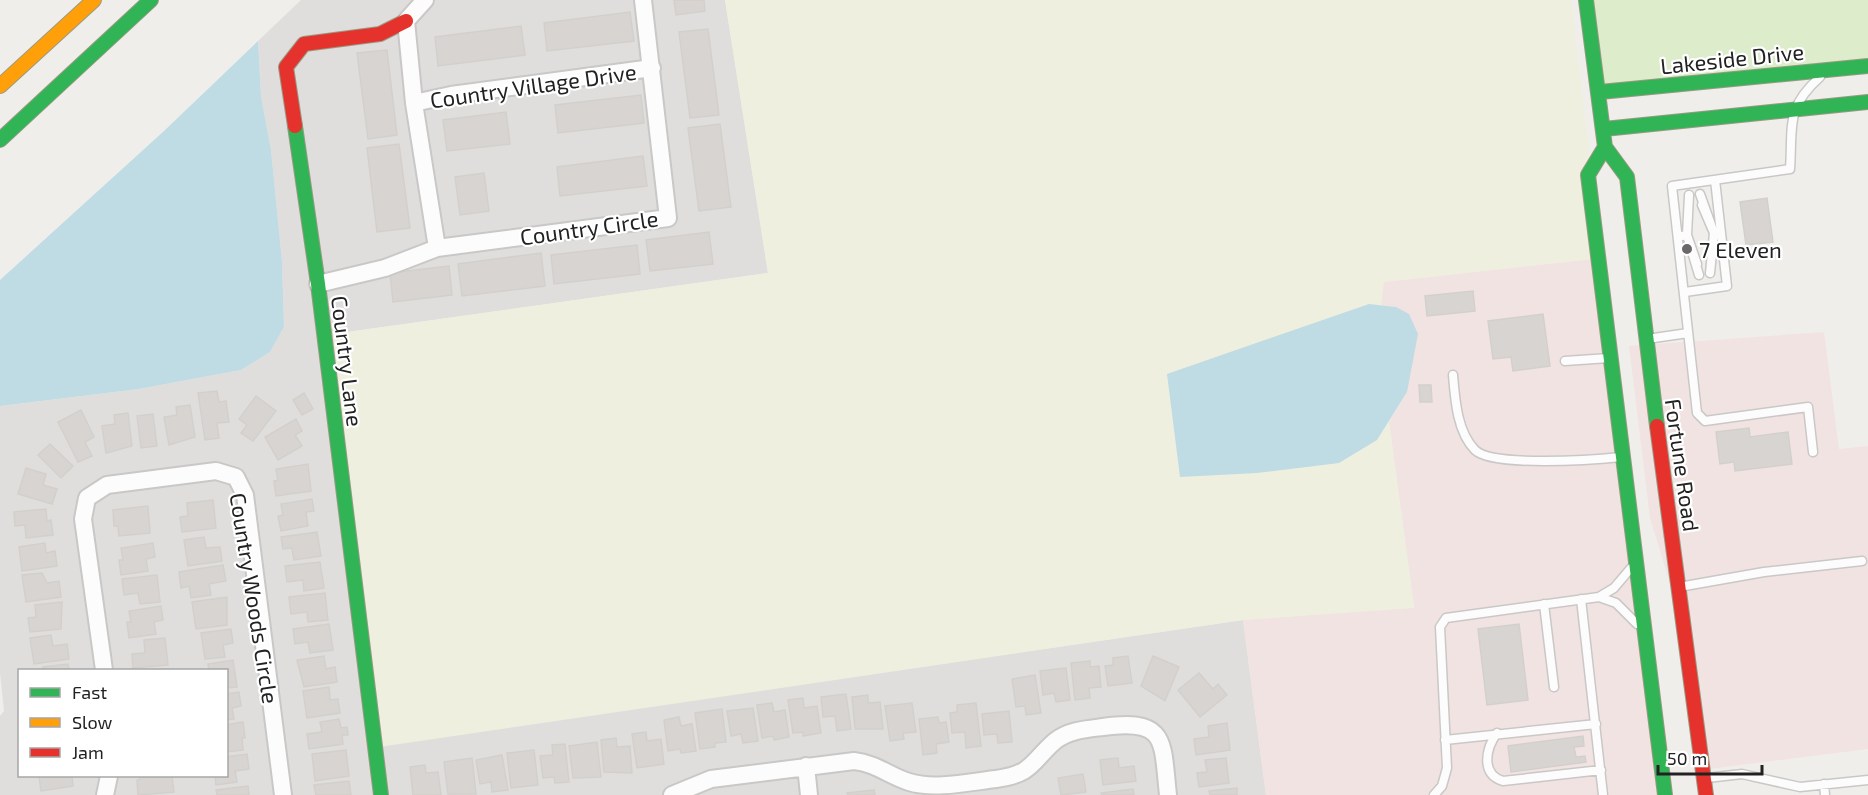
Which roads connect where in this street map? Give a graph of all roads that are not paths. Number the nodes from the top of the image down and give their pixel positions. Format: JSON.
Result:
{"nodes":[{"id":1,"x":93,"y":0,"type":"edge"},
{"id":2,"x":151,"y":0,"type":"edge"},
{"id":3,"x":424,"y":0,"type":"edge"},
{"id":4,"x":643,"y":0,"type":"edge"},
{"id":5,"x":1586,"y":0,"type":"edge"},
{"id":6,"x":406,"y":21,"type":"junction"},
{"id":7,"x":1868,"y":66,"type":"edge"},
{"id":8,"x":652,"y":68,"type":"junction"},
{"id":9,"x":1827,"y":70,"type":"junction"},
{"id":10,"x":0,"y":86,"type":"edge"},
{"id":11,"x":1600,"y":92,"type":"junction"},
{"id":12,"x":414,"y":102,"type":"junction"},
{"id":13,"x":1868,"y":102,"type":"edge"},
{"id":14,"x":1794,"y":111,"type":"junction"},
{"id":15,"x":1604,"y":129,"type":"junction"},
{"id":16,"x":0,"y":140,"type":"edge"},
{"id":17,"x":1605,"y":147,"type":"junction"},
{"id":18,"x":1715,"y":180,"type":"junction"},
{"id":19,"x":1700,"y":194,"type":"dead end"},
{"id":20,"x":1689,"y":195,"type":"dead end"},
{"id":21,"x":1701,"y":205,"type":"dead end"},
{"id":22,"x":1690,"y":207,"type":"dead end"},
{"id":23,"x":1703,"y":219,"type":"dead end"},
{"id":24,"x":1692,"y":221,"type":"dead end"},
{"id":25,"x":1713,"y":233,"type":"junction"},
{"id":26,"x":1686,"y":236,"type":"junction"},
{"id":27,"x":437,"y":248,"type":"junction"},
{"id":28,"x":1707,"y":248,"type":"dead end"},
{"id":29,"x":1696,"y":250,"type":"dead end"},
{"id":30,"x":1709,"y":263,"type":"dead end"},
{"id":31,"x":1697,"y":264,"type":"dead end"},
{"id":32,"x":1710,"y":273,"type":"dead end"},
{"id":33,"x":1699,"y":274,"type":"dead end"},
{"id":34,"x":318,"y":284,"type":"junction"},
{"id":35,"x":1685,"y":292,"type":"junction"},
{"id":36,"x":1688,"y":333,"type":"junction"},
{"id":37,"x":1645,"y":339,"type":"junction"},
{"id":38,"x":1609,"y":358,"type":"junction"},
{"id":39,"x":1565,"y":361,"type":"dead end"},
{"id":40,"x":1453,"y":375,"type":"dead end"},
{"id":41,"x":1814,"y":452,"type":"dead end"},
{"id":42,"x":1621,"y":457,"type":"junction"},
{"id":43,"x":1636,"y":561,"type":"junction"},
{"id":44,"x":1863,"y":561,"type":"dead end"},
{"id":45,"x":1680,"y":587,"type":"junction"},
{"id":46,"x":1599,"y":597,"type":"junction"},
{"id":47,"x":1581,"y":599,"type":"junction"},
{"id":48,"x":1544,"y":604,"type":"junction"},
{"id":49,"x":1644,"y":631,"type":"junction"},
{"id":50,"x":104,"y":669,"type":"edge"},
{"id":51,"x":1554,"y":687,"type":"dead end"},
{"id":52,"x":1596,"y":724,"type":"junction"},
{"id":53,"x":1497,"y":733,"type":"junction"},
{"id":54,"x":1445,"y":740,"type":"junction"},
{"id":55,"x":806,"y":765,"type":"junction"},
{"id":56,"x":1601,"y":770,"type":"junction"},
{"id":57,"x":109,"y":777,"type":"edge"},
{"id":58,"x":1703,"y":778,"type":"junction"},
{"id":59,"x":1868,"y":780,"type":"edge"},
{"id":60,"x":1824,"y":784,"type":"junction"},
{"id":61,"x":105,"y":795,"type":"edge"},
{"id":62,"x":283,"y":795,"type":"edge"},
{"id":63,"x":381,"y":795,"type":"edge"},
{"id":64,"x":672,"y":795,"type":"edge"},
{"id":65,"x":809,"y":795,"type":"edge"},
{"id":66,"x":1168,"y":795,"type":"edge"},
{"id":67,"x":1434,"y":795,"type":"edge"},
{"id":68,"x":1603,"y":795,"type":"edge"},
{"id":69,"x":1665,"y":795,"type":"edge"},
{"id":70,"x":1706,"y":795,"type":"edge"},
{"id":71,"x":1826,"y":795,"type":"edge"}],
"edges":[{"from":1,"to":10,"type":"main road"},
{"from":2,"to":16,"type":"main road"},
{"from":3,"to":6,"type":"street"},
{"from":4,"to":8,"type":"street","name":"Country Circle"},
{"from":5,"to":11,"type":"main road"},
{"from":6,"to":12,"type":"street"},
{"from":6,"to":34,"type":"main road","name":"Country Lane"},
{"from":7,"to":9,"type":"main road","name":"Lakeside Drive"},
{"from":8,"to":12,"type":"street","name":"Country Village Drive"},
{"from":8,"to":27,"type":"street","name":"Country Circle"},
{"from":9,"to":11,"type":"main road","name":"Lakeside Drive"},
{"from":9,"to":14,"type":"lane"},
{"from":11,"to":15,"type":"main road"},
{"from":12,"to":27,"type":"street"},
{"from":13,"to":14,"type":"main road"},
{"from":14,"to":15,"type":"main road"},
{"from":14,"to":18,"type":"lane"},
{"from":15,"to":17,"type":"main road"},
{"from":17,"to":37,"type":"main road","name":"Fortune Road"},
{"from":17,"to":38,"type":"main road"},
{"from":18,"to":25,"type":"lane"},
{"from":18,"to":26,"type":"lane"},
{"from":19,"to":25,"type":"lane"},
{"from":20,"to":26,"type":"lane"},
{"from":21,"to":25,"type":"lane"},
{"from":22,"to":26,"type":"lane"},
{"from":23,"to":25,"type":"lane"},
{"from":24,"to":26,"type":"lane"},
{"from":25,"to":28,"type":"lane"},
{"from":25,"to":30,"type":"lane"},
{"from":25,"to":32,"type":"lane"},
{"from":25,"to":35,"type":"lane"},
{"from":26,"to":29,"type":"lane"},
{"from":26,"to":31,"type":"lane"},
{"from":26,"to":33,"type":"lane"},
{"from":26,"to":35,"type":"lane"},
{"from":27,"to":34,"type":"street","name":"Country Circle"},
{"from":34,"to":63,"type":"main road","name":"Country Lane"},
{"from":35,"to":36,"type":"lane"},
{"from":36,"to":37,"type":"lane"},
{"from":36,"to":41,"type":"lane"},
{"from":37,"to":45,"type":"main road","name":"Fortune Road"},
{"from":38,"to":39,"type":"lane"},
{"from":38,"to":42,"type":"main road"},
{"from":40,"to":42,"type":"lane"},
{"from":42,"to":43,"type":"main road"},
{"from":43,"to":46,"type":"lane"},
{"from":43,"to":49,"type":"main road"},
{"from":44,"to":45,"type":"lane"},
{"from":45,"to":58,"type":"main road","name":"Fortune Road"},
{"from":46,"to":47,"type":"lane"},
{"from":46,"to":49,"type":"lane"},
{"from":47,"to":48,"type":"lane"},
{"from":47,"to":52,"type":"lane"},
{"from":48,"to":51,"type":"lane"},
{"from":48,"to":54,"type":"lane"},
{"from":49,"to":69,"type":"main road"},
{"from":50,"to":62,"type":"street","name":"Country Woods Circle"},
{"from":52,"to":53,"type":"lane"},
{"from":52,"to":56,"type":"lane"},
{"from":53,"to":54,"type":"lane"},
{"from":53,"to":56,"type":"lane"},
{"from":54,"to":67,"type":"lane"},
{"from":55,"to":64,"type":"street"},
{"from":55,"to":65,"type":"street"},
{"from":55,"to":66,"type":"street"},
{"from":56,"to":68,"type":"lane"},
{"from":57,"to":61,"type":"street"},
{"from":58,"to":60,"type":"lane"},
{"from":58,"to":70,"type":"main road","name":"Fortune Road"},
{"from":59,"to":60,"type":"lane"},
{"from":60,"to":71,"type":"lane"}]}
